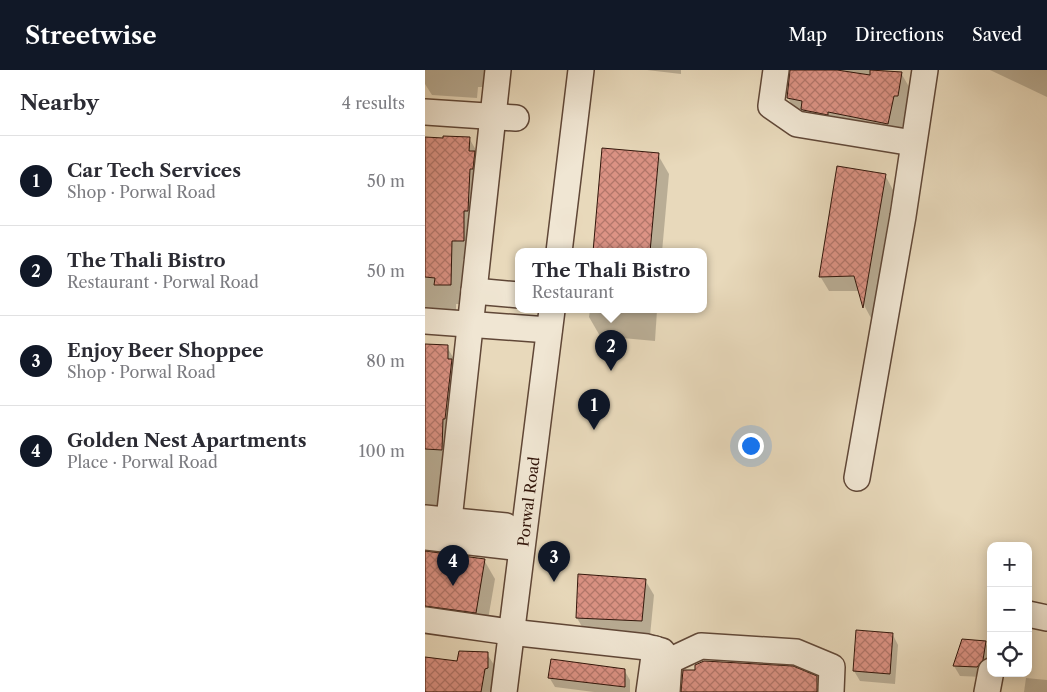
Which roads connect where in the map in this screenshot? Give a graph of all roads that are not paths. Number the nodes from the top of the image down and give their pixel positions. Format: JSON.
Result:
{"nodes":[{"id":1,"x":498,"y":70,"type":"edge"},
{"id":2,"x":581,"y":70,"type":"edge"},
{"id":3,"x":776,"y":70,"type":"edge"},
{"id":4,"x":925,"y":70,"type":"edge"},
{"id":5,"x":425,"y":112,"type":"edge"},
{"id":6,"x":505,"y":118,"type":"junction"},
{"id":7,"x":913,"y":143,"type":"junction"},
{"id":8,"x":559,"y":248,"type":"edge"},
{"id":9,"x":474,"y":291,"type":"junction"},
{"id":10,"x":515,"y":295,"type":"edge"},
{"id":11,"x":551,"y":320,"type":"edge"},
{"id":12,"x":425,"y":321,"type":"edge"},
{"id":13,"x":471,"y":325,"type":"junction"},
{"id":14,"x":857,"y":478,"type":"dead end"},
{"id":15,"x":425,"y":518,"type":"edge"},
{"id":16,"x":449,"y":520,"type":"junction"},
{"id":17,"x":506,"y":526,"type":"dead end"},
{"id":18,"x":425,"y":538,"type":"edge"},
{"id":19,"x":521,"y":548,"type":"junction"},
{"id":20,"x":1032,"y":615,"type":"edge"},
{"id":21,"x":1047,"y":618,"type":"edge"},
{"id":22,"x":425,"y":620,"type":"edge"},
{"id":23,"x":425,"y":636,"type":"edge"},
{"id":24,"x":509,"y":641,"type":"junction"},
{"id":25,"x":662,"y":655,"type":"junction"},
{"id":26,"x":990,"y":677,"type":"edge"},
{"id":27,"x":504,"y":692,"type":"edge"},
{"id":28,"x":649,"y":692,"type":"edge"},
{"id":29,"x":667,"y":692,"type":"edge"},
{"id":30,"x":831,"y":692,"type":"edge"},
{"id":31,"x":987,"y":692,"type":"edge"}],
"edges":[{"from":1,"to":6,"type":"street"},
{"from":2,"to":8,"type":"street"},
{"from":3,"to":7,"type":"street"},
{"from":4,"to":7,"type":"street"},
{"from":5,"to":6,"type":"street"},
{"from":6,"to":9,"type":"street"},
{"from":7,"to":14,"type":"street"},
{"from":9,"to":10,"type":"street"},
{"from":9,"to":13,"type":"street"},
{"from":11,"to":13,"type":"street"},
{"from":11,"to":19,"type":"street","name":"Porwal Road"},
{"from":12,"to":13,"type":"street"},
{"from":13,"to":16,"type":"street"},
{"from":15,"to":16,"type":"street"},
{"from":16,"to":17,"type":"street"},
{"from":18,"to":19,"type":"street"},
{"from":19,"to":24,"type":"street","name":"Porwal Road"},
{"from":20,"to":21,"type":"street"},
{"from":22,"to":24,"type":"street"},
{"from":23,"to":24,"type":"street"},
{"from":24,"to":25,"type":"street"},
{"from":24,"to":27,"type":"street","name":"Porwal Road"},
{"from":25,"to":28,"type":"street"},
{"from":25,"to":29,"type":"street"},
{"from":25,"to":30,"type":"street"},
{"from":26,"to":31,"type":"street"}]}
